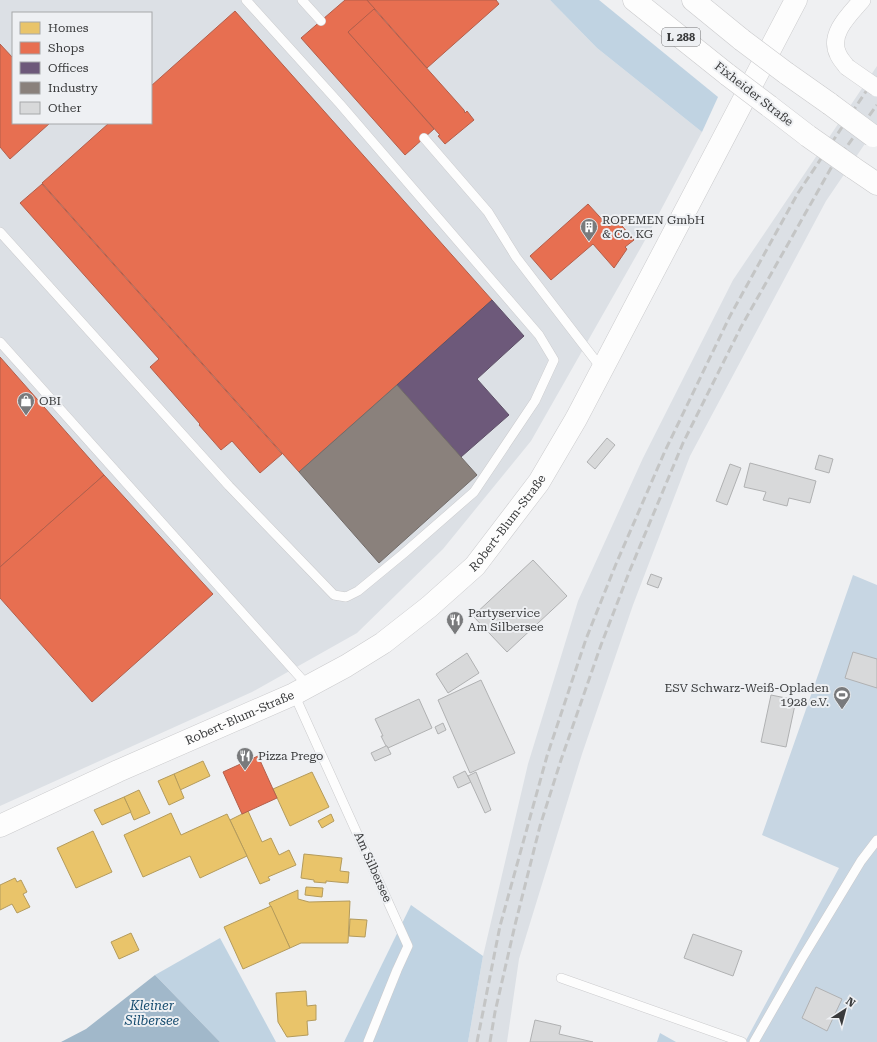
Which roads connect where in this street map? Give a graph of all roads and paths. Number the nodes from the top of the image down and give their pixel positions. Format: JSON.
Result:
{"nodes":[{"id":1,"x":246,"y":0,"type":"edge"},
{"id":2,"x":302,"y":0,"type":"edge"},
{"id":3,"x":634,"y":0,"type":"edge"},
{"id":4,"x":692,"y":0,"type":"edge"},
{"id":5,"x":796,"y":0,"type":"edge"},
{"id":6,"x":862,"y":0,"type":"edge"},
{"id":7,"x":321,"y":21,"type":"dead end"},
{"id":8,"x":877,"y":88,"type":"edge"},
{"id":9,"x":875,"y":137,"type":"edge"},
{"id":10,"x":424,"y":138,"type":"dead end"},
{"id":11,"x":877,"y":184,"type":"edge"},
{"id":12,"x":0,"y":232,"type":"edge"},
{"id":13,"x":0,"y":342,"type":"edge"},
{"id":14,"x":602,"y":369,"type":"junction"},
{"id":15,"x":301,"y":690,"type":"junction"},
{"id":16,"x":0,"y":826,"type":"edge"},
{"id":17,"x":877,"y":840,"type":"edge"},
{"id":18,"x":561,"y":978,"type":"dead end"},
{"id":19,"x":368,"y":1042,"type":"edge"},
{"id":20,"x":742,"y":1042,"type":"edge"},
{"id":21,"x":754,"y":1042,"type":"edge"}],
"edges":[{"from":1,"to":12,"type":"lane"},
{"from":2,"to":7,"type":"lane"},
{"from":3,"to":11,"type":"main road","name":"Fixheider Straße","number":"L 288","bridge":true},
{"from":4,"to":9,"type":"main road","number":"L 288","bridge":true},
{"from":5,"to":14,"type":"main road","name":"Robert-Blum-Straße"},
{"from":6,"to":8,"type":"street","bridge":true},
{"from":10,"to":14,"type":"lane"},
{"from":13,"to":15,"type":"lane","name":"Am Silbersee"},
{"from":14,"to":15,"type":"main road","name":"Robert-Blum-Straße"},
{"from":15,"to":16,"type":"main road","name":"Robert-Blum-Straße"},
{"from":15,"to":19,"type":"lane","name":"Am Silbersee"},
{"from":17,"to":21,"type":"lane"},
{"from":18,"to":20,"type":"lane"}]}
